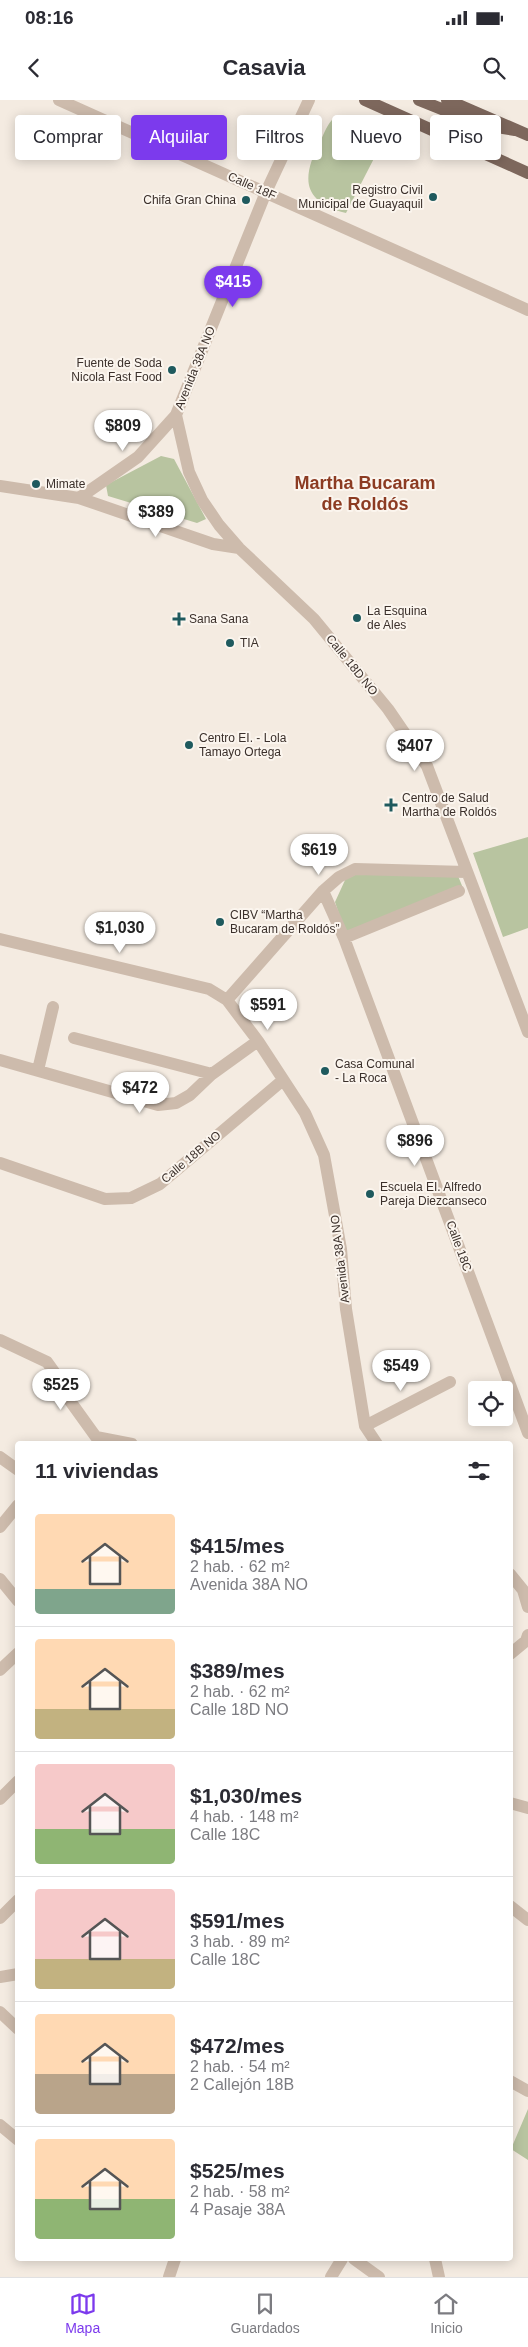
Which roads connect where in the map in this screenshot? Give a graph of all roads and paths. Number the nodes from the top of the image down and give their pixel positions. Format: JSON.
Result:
{"nodes":[{"id":1,"x":59,"y":100,"type":"edge"},
{"id":2,"x":308,"y":100,"type":"edge"},
{"id":3,"x":366,"y":100,"type":"edge"},
{"id":4,"x":419,"y":100,"type":"edge"},
{"id":5,"x":447,"y":100,"type":"edge"},
{"id":6,"x":514,"y":130,"type":"junction"},
{"id":7,"x":528,"y":136,"type":"edge"},
{"id":8,"x":528,"y":173,"type":"edge"},
{"id":9,"x":266,"y":192,"type":"junction"},
{"id":10,"x":528,"y":310,"type":"edge"},
{"id":11,"x":176,"y":415,"type":"junction"},
{"id":12,"x":0,"y":486,"type":"edge"},
{"id":13,"x":79,"y":498,"type":"junction"},
{"id":14,"x":239,"y":548,"type":"junction"},
{"id":15,"x":466,"y":872,"type":"junction"},
{"id":16,"x":323,"y":891,"type":"junction"},
{"id":17,"x":459,"y":891,"type":"dead end"},
{"id":18,"x":344,"y":938,"type":"junction"},
{"id":19,"x":0,"y":939,"type":"edge"},
{"id":20,"x":227,"y":1000,"type":"junction"},
{"id":21,"x":53,"y":1007,"type":"dead end"},
{"id":22,"x":528,"y":1032,"type":"edge"},
{"id":23,"x":74,"y":1038,"type":"dead end"},
{"id":24,"x":258,"y":1041,"type":"junction"},
{"id":25,"x":0,"y":1060,"type":"edge"},
{"id":26,"x":38,"y":1070,"type":"junction"},
{"id":27,"x":212,"y":1074,"type":"junction"},
{"id":28,"x":283,"y":1080,"type":"junction"},
{"id":29,"x":0,"y":1163,"type":"edge"},
{"id":30,"x":0,"y":1340,"type":"edge"},
{"id":31,"x":450,"y":1382,"type":"dead end"},
{"id":32,"x":365,"y":1426,"type":"junction"},
{"id":33,"x":528,"y":1433,"type":"edge"},
{"id":34,"x":118,"y":1441,"type":"edge"},
{"id":35,"x":375,"y":1441,"type":"edge"},
{"id":36,"x":0,"y":1457,"type":"edge"},
{"id":37,"x":15,"y":1468,"type":"edge"},
{"id":38,"x":15,"y":1509,"type":"edge"},
{"id":39,"x":0,"y":1527,"type":"edge"},
{"id":40,"x":513,"y":1578,"type":"edge"},
{"id":41,"x":0,"y":1579,"type":"edge"},
{"id":42,"x":15,"y":1593,"type":"edge"},
{"id":43,"x":528,"y":1607,"type":"edge"},
{"id":44,"x":528,"y":1635,"type":"edge"},
{"id":45,"x":513,"y":1652,"type":"edge"},
{"id":46,"x":15,"y":1656,"type":"edge"},
{"id":47,"x":0,"y":1670,"type":"edge"},
{"id":48,"x":15,"y":1784,"type":"edge"},
{"id":49,"x":0,"y":1800,"type":"edge"},
{"id":50,"x":513,"y":1804,"type":"edge"},
{"id":51,"x":528,"y":1808,"type":"edge"},
{"id":52,"x":15,"y":1903,"type":"edge"},
{"id":53,"x":513,"y":1908,"type":"edge"},
{"id":54,"x":0,"y":1918,"type":"edge"},
{"id":55,"x":528,"y":1920,"type":"edge"},
{"id":56,"x":15,"y":1974,"type":"edge"},
{"id":57,"x":0,"y":1977,"type":"edge"},
{"id":58,"x":0,"y":2012,"type":"edge"},
{"id":59,"x":15,"y":2026,"type":"edge"},
{"id":60,"x":513,"y":2083,"type":"edge"},
{"id":61,"x":528,"y":2091,"type":"edge"},
{"id":62,"x":0,"y":2125,"type":"edge"},
{"id":63,"x":15,"y":2138,"type":"edge"},
{"id":64,"x":174,"y":2261,"type":"edge"},
{"id":65,"x":341,"y":2261,"type":"edge"},
{"id":66,"x":357,"y":2261,"type":"edge"},
{"id":67,"x":435,"y":2261,"type":"edge"},
{"id":68,"x":169,"y":2277,"type":"edge"},
{"id":69,"x":331,"y":2277,"type":"edge"},
{"id":70,"x":379,"y":2277,"type":"edge"},
{"id":71,"x":439,"y":2277,"type":"edge"}],
"edges":[{"from":1,"to":9,"type":"street","name":"Calle 18F"},
{"from":2,"to":9,"type":"street","name":"Avenida 38A NO"},
{"from":3,"to":8,"type":"main road"},
{"from":4,"to":6,"type":"main road"},
{"from":5,"to":6,"type":"main road"},
{"from":6,"to":7,"type":"main road"},
{"from":9,"to":10,"type":"street","name":"Calle 18F"},
{"from":9,"to":11,"type":"street","name":"Avenida 38A NO"},
{"from":11,"to":13,"type":"street","name":"Avenida 38A NO"},
{"from":11,"to":14,"type":"street","name":"Avenida 38A NO"},
{"from":12,"to":13,"type":"street"},
{"from":13,"to":14,"type":"street"},
{"from":14,"to":15,"type":"street","name":"Calle 18D NO"},
{"from":15,"to":16,"type":"street"},
{"from":15,"to":22,"type":"street","name":"Calle 18D NO"},
{"from":16,"to":18,"type":"street","name":"Calle 18C"},
{"from":16,"to":20,"type":"street"},
{"from":17,"to":18,"type":"street"},
{"from":18,"to":33,"type":"street","name":"Calle 18C"},
{"from":19,"to":20,"type":"street"},
{"from":20,"to":24,"type":"street"},
{"from":21,"to":26,"type":"street"},
{"from":23,"to":27,"type":"street"},
{"from":24,"to":27,"type":"street"},
{"from":24,"to":28,"type":"street"},
{"from":25,"to":26,"type":"street"},
{"from":26,"to":27,"type":"street"},
{"from":28,"to":29,"type":"street","name":"Calle 18B NO"},
{"from":28,"to":32,"type":"street","name":"Avenida 38A NO"},
{"from":30,"to":34,"type":"street"},
{"from":31,"to":32,"type":"street"},
{"from":32,"to":35,"type":"street","name":"Avenida 38A NO"},
{"from":36,"to":37,"type":"street"},
{"from":38,"to":39,"type":"street"},
{"from":40,"to":43,"type":"street"},
{"from":41,"to":42,"type":"street"},
{"from":44,"to":45,"type":"street"},
{"from":46,"to":47,"type":"street"},
{"from":48,"to":49,"type":"street"},
{"from":50,"to":51,"type":"street"},
{"from":52,"to":54,"type":"street"},
{"from":53,"to":55,"type":"street"},
{"from":56,"to":57,"type":"street"},
{"from":58,"to":59,"type":"street"},
{"from":60,"to":61,"type":"street"},
{"from":62,"to":63,"type":"street"},
{"from":64,"to":68,"type":"street"},
{"from":65,"to":69,"type":"street"},
{"from":66,"to":70,"type":"street"},
{"from":67,"to":71,"type":"street"}]}
